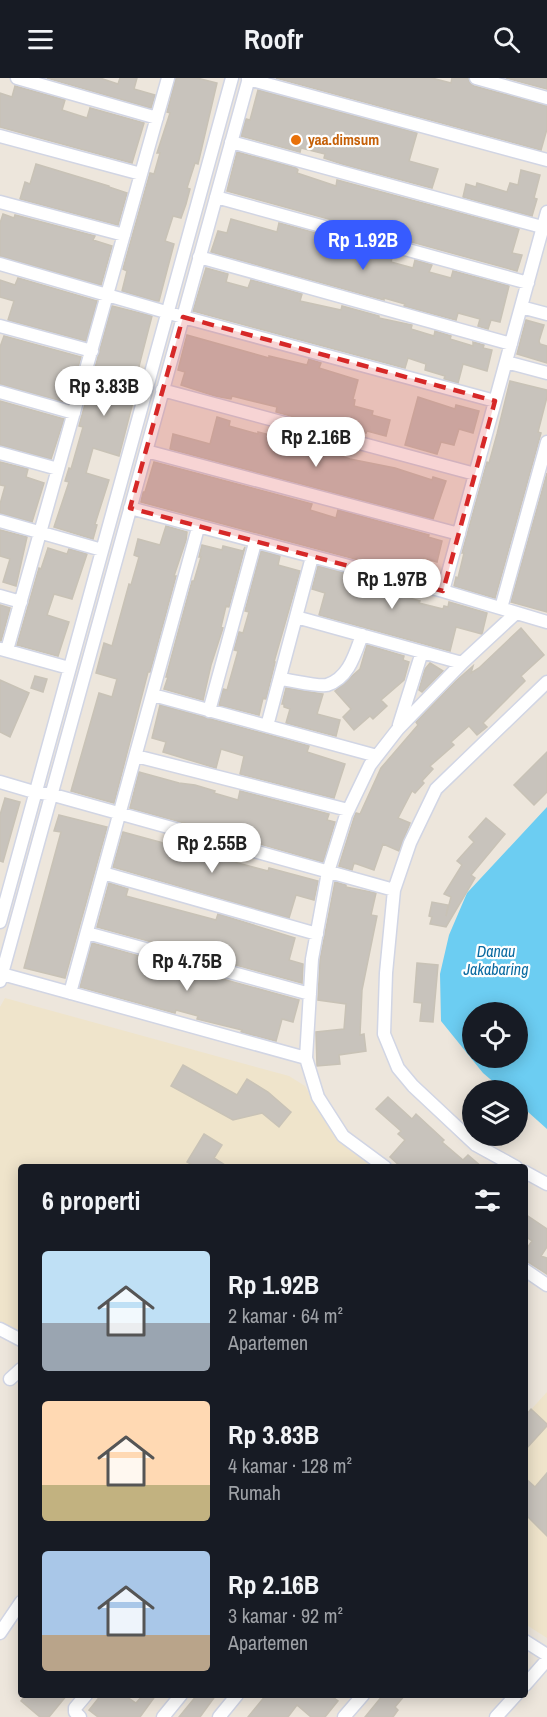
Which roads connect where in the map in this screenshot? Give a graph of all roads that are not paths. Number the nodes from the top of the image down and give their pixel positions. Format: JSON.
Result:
{"nodes":[{"id":1,"x":17,"y":78,"type":"edge"},
{"id":2,"x":168,"y":78,"type":"edge"},
{"id":3,"x":232,"y":78,"type":"edge"},
{"id":4,"x":476,"y":78,"type":"edge"},
{"id":5,"x":248,"y":79,"type":"edge"},
{"id":6,"x":547,"y":98,"type":"edge"},
{"id":7,"x":157,"y":118,"type":"junction"},
{"id":8,"x":0,"y":136,"type":"edge"},
{"id":9,"x":231,"y":142,"type":"junction"},
{"id":10,"x":547,"y":160,"type":"edge"},
{"id":11,"x":141,"y":174,"type":"junction"},
{"id":12,"x":216,"y":197,"type":"junction"},
{"id":13,"x":0,"y":202,"type":"edge"},
{"id":14,"x":547,"y":212,"type":"edge"},
{"id":15,"x":542,"y":227,"type":"junction"},
{"id":16,"x":124,"y":235,"type":"junction"},
{"id":17,"x":199,"y":257,"type":"junction"},
{"id":18,"x":0,"y":264,"type":"edge"},
{"id":19,"x":528,"y":283,"type":"junction"},
{"id":20,"x":108,"y":295,"type":"junction"},
{"id":21,"x":521,"y":308,"type":"junction"},
{"id":22,"x":168,"y":312,"type":"junction"},
{"id":23,"x":547,"y":314,"type":"edge"},
{"id":24,"x":183,"y":317,"type":"junction"},
{"id":25,"x":0,"y":326,"type":"edge"},
{"id":26,"x":511,"y":344,"type":"junction"},
{"id":27,"x":92,"y":351,"type":"junction"},
{"id":28,"x":506,"y":362,"type":"junction"},
{"id":29,"x":547,"y":373,"type":"edge"},
{"id":30,"x":162,"y":390,"type":"junction"},
{"id":31,"x":0,"y":392,"type":"edge"},
{"id":32,"x":495,"y":401,"type":"junction"},
{"id":33,"x":74,"y":413,"type":"junction"},
{"id":34,"x":547,"y":442,"type":"edge"},
{"id":35,"x":146,"y":451,"type":"junction"},
{"id":36,"x":0,"y":453,"type":"edge"},
{"id":37,"x":58,"y":469,"type":"junction"},
{"id":38,"x":475,"y":474,"type":"junction"},
{"id":39,"x":130,"y":508,"type":"junction"},
{"id":40,"x":0,"y":521,"type":"edge"},
{"id":41,"x":198,"y":528,"type":"junction"},
{"id":42,"x":40,"y":532,"type":"junction"},
{"id":43,"x":459,"y":534,"type":"junction"},
{"id":44,"x":255,"y":543,"type":"junction"},
{"id":45,"x":102,"y":550,"type":"junction"},
{"id":46,"x":312,"y":557,"type":"junction"},
{"id":47,"x":443,"y":591,"type":"junction"},
{"id":48,"x":0,"y":596,"type":"edge"},
{"id":49,"x":21,"y":602,"type":"junction"},
{"id":50,"x":501,"y":608,"type":"junction"},
{"id":51,"x":516,"y":613,"type":"junction"},
{"id":52,"x":296,"y":617,"type":"junction"},
{"id":53,"x":547,"y":622,"type":"edge"},
{"id":54,"x":362,"y":635,"type":"junction"},
{"id":55,"x":3,"y":650,"type":"edge"},
{"id":56,"x":422,"y":652,"type":"junction"},
{"id":57,"x":462,"y":663,"type":"junction"},
{"id":58,"x":69,"y":668,"type":"junction"},
{"id":59,"x":280,"y":679,"type":"junction"},
{"id":60,"x":547,"y":682,"type":"edge"},
{"id":61,"x":153,"y":695,"type":"junction"},
{"id":62,"x":209,"y":711,"type":"junction"},
{"id":63,"x":267,"y":726,"type":"junction"},
{"id":64,"x":398,"y":729,"type":"junction"},
{"id":65,"x":136,"y":756,"type":"junction"},
{"id":66,"x":377,"y":756,"type":"junction"},
{"id":67,"x":0,"y":782,"type":"edge"},
{"id":68,"x":34,"y":792,"type":"junction"},
{"id":69,"x":50,"y":794,"type":"junction"},
{"id":70,"x":348,"y":810,"type":"junction"},
{"id":71,"x":120,"y":814,"type":"junction"},
{"id":72,"x":328,"y":872,"type":"junction"},
{"id":73,"x":103,"y":873,"type":"junction"},
{"id":74,"x":394,"y":890,"type":"junction"},
{"id":75,"x":0,"y":922,"type":"edge"},
{"id":76,"x":87,"y":933,"type":"junction"},
{"id":77,"x":316,"y":934,"type":"junction"},
{"id":78,"x":1,"y":977,"type":"edge"},
{"id":79,"x":70,"y":993,"type":"junction"},
{"id":80,"x":310,"y":994,"type":"junction"},
{"id":81,"x":306,"y":1058,"type":"junction"},
{"id":82,"x":381,"y":1164,"type":"edge"},
{"id":83,"x":511,"y":1164,"type":"edge"},
{"id":84,"x":528,"y":1174,"type":"edge"},
{"id":85,"x":547,"y":1184,"type":"edge"},
{"id":86,"x":528,"y":1272,"type":"edge"},
{"id":87,"x":547,"y":1285,"type":"edge"},
{"id":88,"x":0,"y":1329,"type":"edge"},
{"id":89,"x":18,"y":1338,"type":"edge"},
{"id":90,"x":18,"y":1372,"type":"edge"},
{"id":91,"x":10,"y":1379,"type":"dead end"},
{"id":92,"x":18,"y":1606,"type":"edge"},
{"id":93,"x":0,"y":1633,"type":"edge"},
{"id":94,"x":528,"y":1643,"type":"edge"},
{"id":95,"x":547,"y":1655,"type":"edge"},
{"id":96,"x":547,"y":1660,"type":"edge"},
{"id":97,"x":528,"y":1682,"type":"edge"},
{"id":98,"x":83,"y":1698,"type":"edge"},
{"id":99,"x":179,"y":1698,"type":"edge"},
{"id":100,"x":235,"y":1698,"type":"edge"},
{"id":101,"x":360,"y":1698,"type":"edge"},
{"id":102,"x":513,"y":1698,"type":"edge"},
{"id":103,"x":80,"y":1717,"type":"edge"},
{"id":104,"x":163,"y":1717,"type":"edge"},
{"id":105,"x":219,"y":1717,"type":"edge"},
{"id":106,"x":344,"y":1717,"type":"edge"},
{"id":107,"x":496,"y":1717,"type":"edge"}],
"edges":[{"from":1,"to":7,"type":"street"},
{"from":2,"to":7,"type":"street"},
{"from":3,"to":22,"type":"street"},
{"from":4,"to":6,"type":"street"},
{"from":5,"to":9,"type":"street"},
{"from":5,"to":10,"type":"street"},
{"from":7,"to":11,"type":"street"},
{"from":8,"to":11,"type":"street"},
{"from":9,"to":12,"type":"street"},
{"from":9,"to":15,"type":"street"},
{"from":11,"to":16,"type":"street"},
{"from":12,"to":17,"type":"street"},
{"from":12,"to":19,"type":"street"},
{"from":13,"to":16,"type":"street"},
{"from":14,"to":15,"type":"street"},
{"from":15,"to":19,"type":"street"},
{"from":16,"to":20,"type":"street"},
{"from":17,"to":24,"type":"street"},
{"from":17,"to":26,"type":"street"},
{"from":18,"to":20,"type":"street"},
{"from":19,"to":21,"type":"street"},
{"from":20,"to":22,"type":"street"},
{"from":20,"to":27,"type":"street"},
{"from":21,"to":23,"type":"street"},
{"from":21,"to":26,"type":"street"},
{"from":22,"to":24,"type":"street"},
{"from":22,"to":45,"type":"street"},
{"from":24,"to":30,"type":"street"},
{"from":24,"to":32,"type":"street"},
{"from":25,"to":27,"type":"street"},
{"from":26,"to":28,"type":"street"},
{"from":27,"to":33,"type":"street"},
{"from":28,"to":29,"type":"street"},
{"from":28,"to":32,"type":"street"},
{"from":30,"to":35,"type":"street"},
{"from":30,"to":38,"type":"street"},
{"from":31,"to":33,"type":"street"},
{"from":32,"to":38,"type":"street"},
{"from":33,"to":37,"type":"street"},
{"from":34,"to":50,"type":"street"},
{"from":35,"to":39,"type":"street"},
{"from":35,"to":43,"type":"street"},
{"from":36,"to":37,"type":"street"},
{"from":37,"to":42,"type":"street"},
{"from":38,"to":43,"type":"street"},
{"from":39,"to":41,"type":"street"},
{"from":39,"to":69,"type":"street"},
{"from":40,"to":42,"type":"street"},
{"from":41,"to":44,"type":"street"},
{"from":41,"to":61,"type":"street"},
{"from":42,"to":45,"type":"street"},
{"from":42,"to":49,"type":"street"},
{"from":43,"to":47,"type":"street"},
{"from":44,"to":46,"type":"street"},
{"from":44,"to":62,"type":"street"},
{"from":45,"to":58,"type":"street"},
{"from":46,"to":47,"type":"street"},
{"from":46,"to":52,"type":"street"},
{"from":47,"to":50,"type":"street"},
{"from":48,"to":49,"type":"street"},
{"from":49,"to":55,"type":"street"},
{"from":50,"to":51,"type":"street"},
{"from":51,"to":53,"type":"street"},
{"from":51,"to":57,"type":"street"},
{"from":52,"to":54,"type":"street"},
{"from":52,"to":59,"type":"street"},
{"from":54,"to":56,"type":"street"},
{"from":54,"to":59,"type":"street"},
{"from":55,"to":58,"type":"street"},
{"from":56,"to":57,"type":"street"},
{"from":56,"to":64,"type":"street"},
{"from":57,"to":64,"type":"street"},
{"from":58,"to":68,"type":"street"},
{"from":59,"to":63,"type":"street"},
{"from":60,"to":74,"type":"street"},
{"from":61,"to":62,"type":"street"},
{"from":61,"to":65,"type":"street"},
{"from":62,"to":63,"type":"street"},
{"from":63,"to":66,"type":"street"},
{"from":64,"to":66,"type":"street"},
{"from":65,"to":70,"type":"street"},
{"from":65,"to":71,"type":"street"},
{"from":66,"to":70,"type":"street"},
{"from":67,"to":68,"type":"street"},
{"from":68,"to":69,"type":"street"},
{"from":68,"to":75,"type":"street"},
{"from":69,"to":71,"type":"street"},
{"from":69,"to":78,"type":"street"},
{"from":70,"to":72,"type":"street"},
{"from":71,"to":72,"type":"street"},
{"from":71,"to":73,"type":"street"},
{"from":72,"to":74,"type":"street"},
{"from":72,"to":77,"type":"street"},
{"from":73,"to":76,"type":"street"},
{"from":73,"to":77,"type":"street"},
{"from":74,"to":83,"type":"street"},
{"from":76,"to":79,"type":"street"},
{"from":76,"to":80,"type":"street"},
{"from":77,"to":80,"type":"street"},
{"from":78,"to":79,"type":"street"},
{"from":79,"to":81,"type":"street"},
{"from":80,"to":81,"type":"street"},
{"from":81,"to":82,"type":"street"},
{"from":84,"to":85,"type":"street"},
{"from":86,"to":87,"type":"street"},
{"from":88,"to":89,"type":"street"},
{"from":90,"to":91,"type":"street"},
{"from":92,"to":93,"type":"street"},
{"from":94,"to":95,"type":"street"},
{"from":96,"to":97,"type":"street"},
{"from":98,"to":103,"type":"street"},
{"from":99,"to":104,"type":"street"},
{"from":100,"to":105,"type":"street"},
{"from":101,"to":106,"type":"street"},
{"from":102,"to":107,"type":"street"}]}
